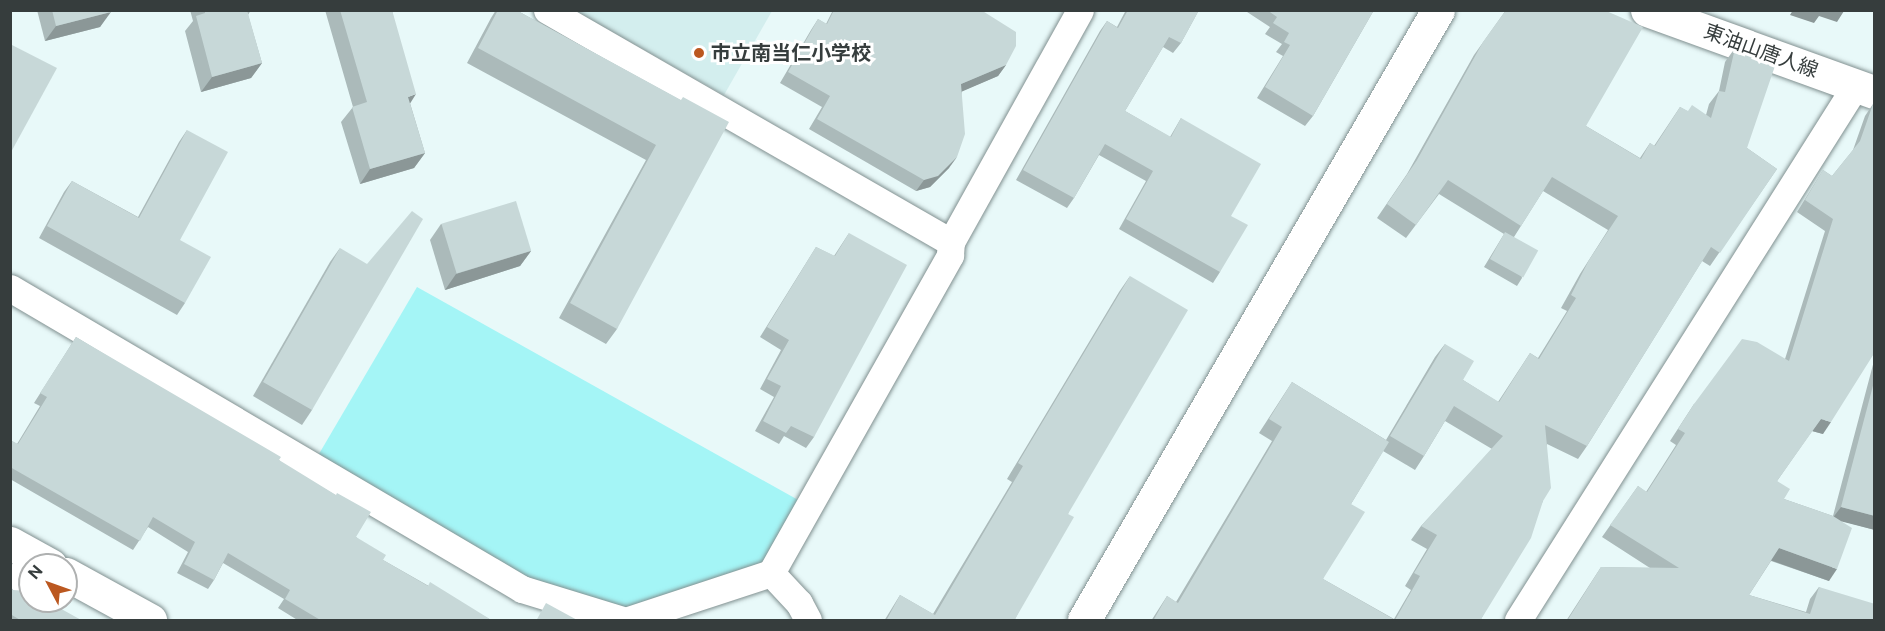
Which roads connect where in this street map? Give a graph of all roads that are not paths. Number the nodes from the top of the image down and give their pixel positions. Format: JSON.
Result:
{"nodes":[{"id":1,"x":547,"y":10,"type":"edge"},
{"id":2,"x":1080,"y":10,"type":"edge"},
{"id":3,"x":1438,"y":10,"type":"edge"},
{"id":4,"x":1647,"y":10,"type":"edge"},
{"id":5,"x":1865,"y":88,"type":"edge"},
{"id":6,"x":951,"y":242,"type":"junction"},
{"id":7,"x":10,"y":288,"type":"edge"},
{"id":8,"x":771,"y":573,"type":"junction"},
{"id":9,"x":18,"y":578,"type":"edge"},
{"id":10,"x":78,"y":581,"type":"edge"},
{"id":11,"x":10,"y":592,"type":"edge"},
{"id":12,"x":150,"y":621,"type":"edge"},
{"id":13,"x":623,"y":621,"type":"edge"},
{"id":14,"x":628,"y":621,"type":"edge"},
{"id":15,"x":808,"y":621,"type":"edge"},
{"id":16,"x":1084,"y":621,"type":"edge"},
{"id":17,"x":1518,"y":621,"type":"edge"}],
"edges":[{"from":1,"to":6,"type":"street"},
{"from":2,"to":6,"type":"street"},
{"from":3,"to":16,"type":"street"},
{"from":4,"to":5,"type":"street","name":"東油山唐人線"},
{"from":5,"to":17,"type":"street"},
{"from":6,"to":8,"type":"street"},
{"from":7,"to":13,"type":"street"},
{"from":8,"to":14,"type":"street"},
{"from":8,"to":15,"type":"street"},
{"from":9,"to":11,"type":"street"},
{"from":10,"to":12,"type":"street"}]}
